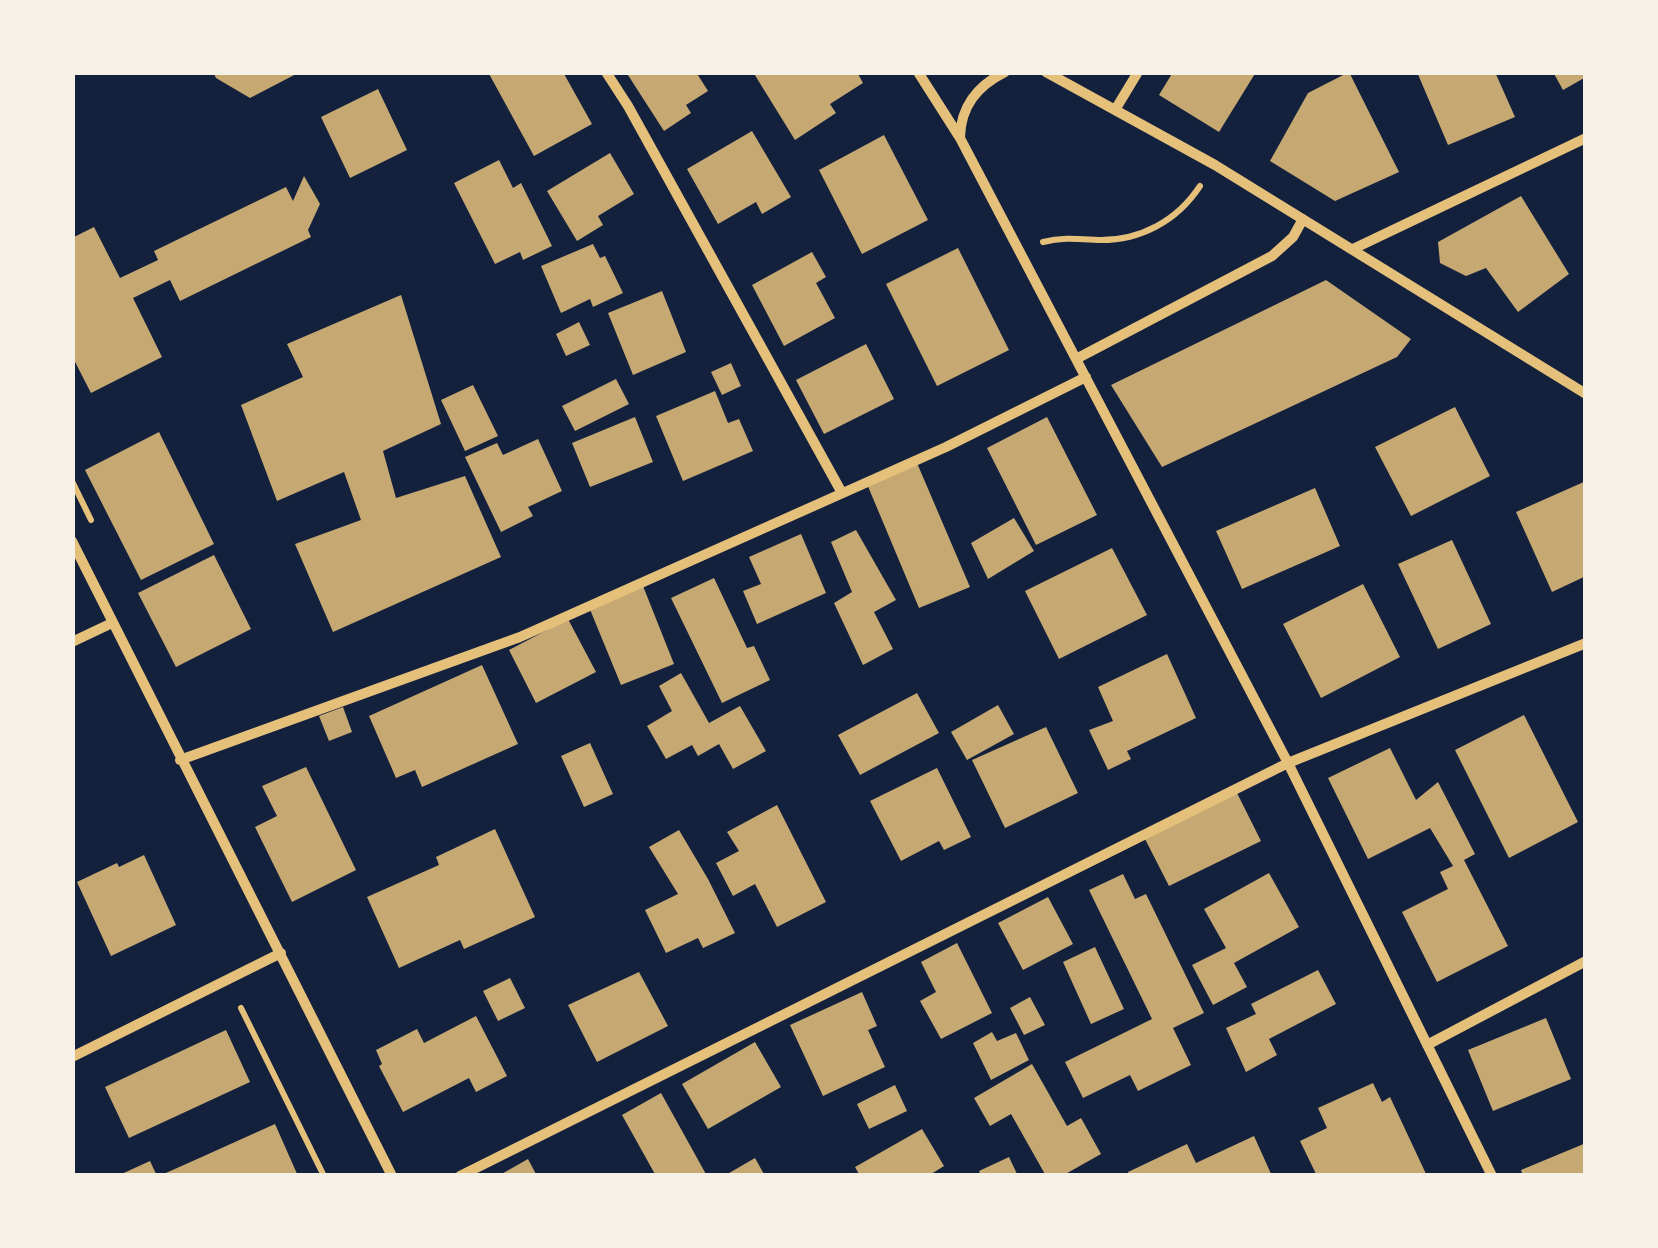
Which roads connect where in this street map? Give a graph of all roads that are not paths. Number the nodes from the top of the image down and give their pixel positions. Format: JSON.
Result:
{"nodes":[{"id":1,"x":606,"y":72,"type":"edge"},
{"id":2,"x":918,"y":72,"type":"edge"},
{"id":3,"x":1005,"y":72,"type":"edge"},
{"id":4,"x":1046,"y":72,"type":"edge"},
{"id":5,"x":1138,"y":72,"type":"edge"},
{"id":6,"x":1116,"y":110,"type":"junction"},
{"id":7,"x":960,"y":138,"type":"junction"},
{"id":8,"x":1586,"y":138,"type":"edge"},
{"id":9,"x":1303,"y":218,"type":"junction"},
{"id":10,"x":1352,"y":248,"type":"junction"},
{"id":11,"x":1076,"y":359,"type":"junction"},
{"id":12,"x":1086,"y":377,"type":"junction"},
{"id":13,"x":1586,"y":394,"type":"edge"},
{"id":14,"x":842,"y":493,"type":"junction"},
{"id":15,"x":72,"y":541,"type":"edge"},
{"id":16,"x":112,"y":622,"type":"junction"},
{"id":17,"x":72,"y":642,"type":"edge"},
{"id":18,"x":1586,"y":644,"type":"edge"},
{"id":19,"x":180,"y":760,"type":"junction"},
{"id":20,"x":1288,"y":763,"type":"junction"},
{"id":21,"x":281,"y":953,"type":"junction"},
{"id":22,"x":1586,"y":961,"type":"edge"},
{"id":23,"x":1427,"y":1045,"type":"junction"},
{"id":24,"x":72,"y":1057,"type":"edge"},
{"id":25,"x":392,"y":1176,"type":"edge"},
{"id":26,"x":460,"y":1176,"type":"edge"},
{"id":27,"x":1492,"y":1176,"type":"edge"}],
"edges":[{"from":1,"to":14,"type":"street"},
{"from":2,"to":7,"type":"street"},
{"from":3,"to":7,"type":"street"},
{"from":4,"to":6,"type":"street"},
{"from":5,"to":6,"type":"street"},
{"from":6,"to":9,"type":"street"},
{"from":7,"to":11,"type":"street"},
{"from":8,"to":10,"type":"street"},
{"from":9,"to":10,"type":"street"},
{"from":9,"to":11,"type":"street"},
{"from":10,"to":13,"type":"street"},
{"from":11,"to":12,"type":"street"},
{"from":12,"to":14,"type":"street"},
{"from":12,"to":20,"type":"street"},
{"from":14,"to":19,"type":"street"},
{"from":15,"to":16,"type":"street"},
{"from":16,"to":17,"type":"street"},
{"from":16,"to":19,"type":"street"},
{"from":18,"to":20,"type":"street"},
{"from":19,"to":21,"type":"street"},
{"from":20,"to":23,"type":"street"},
{"from":20,"to":26,"type":"street"},
{"from":21,"to":24,"type":"street"},
{"from":21,"to":25,"type":"street"},
{"from":22,"to":23,"type":"street"},
{"from":23,"to":27,"type":"street"}]}
